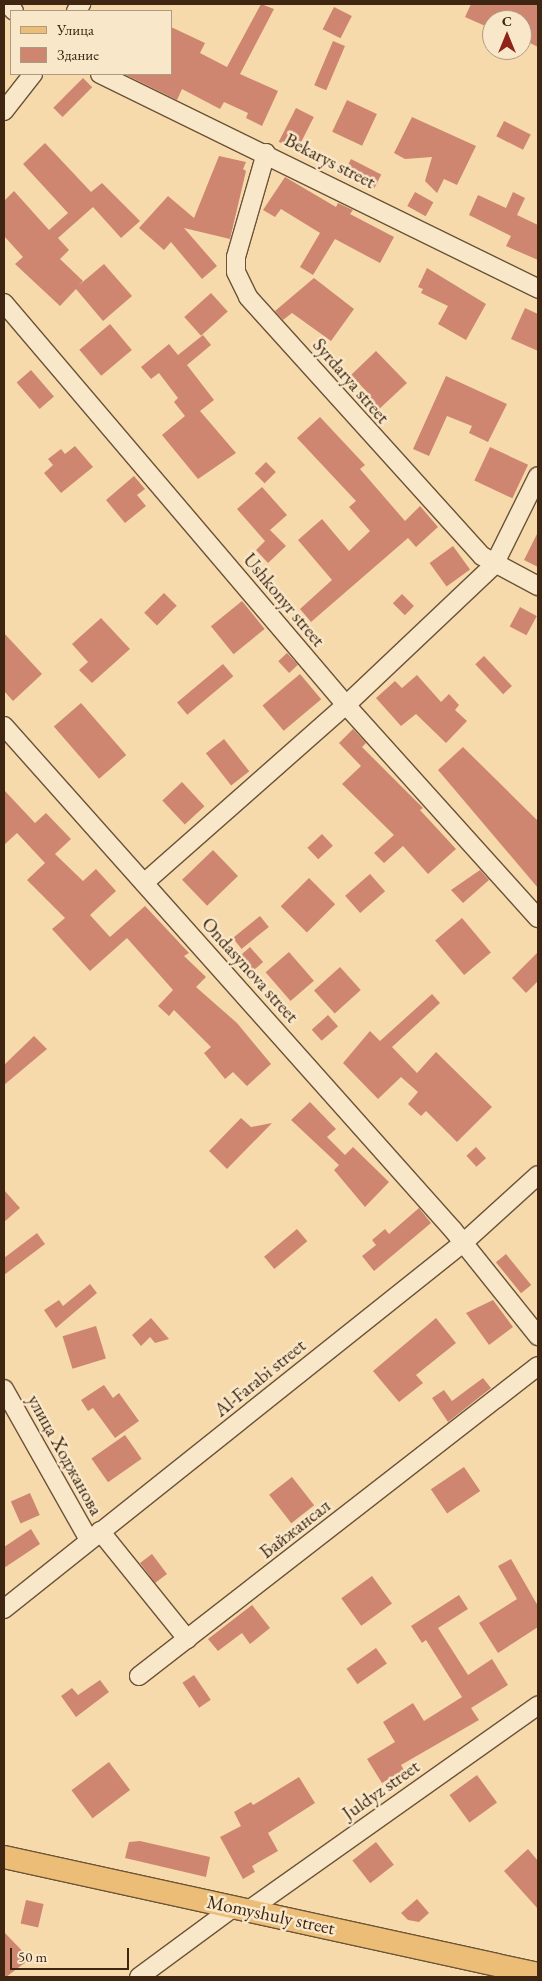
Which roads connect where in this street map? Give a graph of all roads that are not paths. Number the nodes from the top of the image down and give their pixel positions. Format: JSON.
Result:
{"nodes":[{"id":1,"x":32,"y":75,"type":"edge"},
{"id":2,"x":102,"y":75,"type":"edge"},
{"id":3,"x":4,"y":112,"type":"edge"},
{"id":4,"x":266,"y":153,"type":"junction"},
{"id":5,"x":538,"y":289,"type":"edge"},
{"id":6,"x":4,"y":303,"type":"edge"},
{"id":7,"x":538,"y":476,"type":"edge"},
{"id":8,"x":494,"y":565,"type":"junction"},
{"id":9,"x":538,"y":586,"type":"edge"},
{"id":10,"x":346,"y":705,"type":"junction"},
{"id":11,"x":4,"y":726,"type":"edge"},
{"id":12,"x":144,"y":883,"type":"junction"},
{"id":13,"x":538,"y":918,"type":"edge"},
{"id":14,"x":538,"y":1175,"type":"edge"},
{"id":15,"x":463,"y":1243,"type":"junction"},
{"id":16,"x":538,"y":1336,"type":"edge"},
{"id":17,"x":538,"y":1366,"type":"edge"},
{"id":18,"x":4,"y":1389,"type":"edge"},
{"id":19,"x":95,"y":1536,"type":"junction"},
{"id":20,"x":4,"y":1609,"type":"edge"},
{"id":21,"x":186,"y":1639,"type":"junction"},
{"id":22,"x":140,"y":1676,"type":"dead end"},
{"id":23,"x":538,"y":1705,"type":"edge"},
{"id":24,"x":4,"y":1857,"type":"edge"},
{"id":25,"x":242,"y":1909,"type":"junction"},
{"id":26,"x":538,"y":1974,"type":"edge"},
{"id":27,"x":138,"y":1977,"type":"edge"}],
"edges":[{"from":1,"to":3,"type":"street"},
{"from":2,"to":4,"type":"street","name":"Bekarys street"},
{"from":4,"to":5,"type":"street","name":"Bekarys street"},
{"from":4,"to":8,"type":"street","name":"Syrdarya street"},
{"from":6,"to":10,"type":"street","name":"Ushkonyr street"},
{"from":7,"to":8,"type":"street"},
{"from":8,"to":9,"type":"street","name":"Syrdarya street"},
{"from":8,"to":10,"type":"street"},
{"from":10,"to":12,"type":"street"},
{"from":10,"to":13,"type":"street","name":"Ushkonyr street"},
{"from":11,"to":12,"type":"street","name":"Ondasynova street"},
{"from":12,"to":15,"type":"street","name":"Ondasynova street"},
{"from":14,"to":15,"type":"street","name":"Al-Farabi street"},
{"from":15,"to":16,"type":"street"},
{"from":15,"to":19,"type":"street","name":"Al-Farabi street"},
{"from":17,"to":21,"type":"street","name":"Байжансал"},
{"from":18,"to":19,"type":"street","name":"улица Ходжанова"},
{"from":19,"to":20,"type":"street","name":"Al-Farabi street"},
{"from":19,"to":21,"type":"street"},
{"from":21,"to":22,"type":"street","name":"Байжансал"},
{"from":23,"to":25,"type":"street","name":"Juldyz street"},
{"from":24,"to":25,"type":"main road","name":"Momyshuly street"},
{"from":25,"to":26,"type":"main road","name":"Momyshuly street"},
{"from":25,"to":27,"type":"street","name":"Juldyz street"}]}
